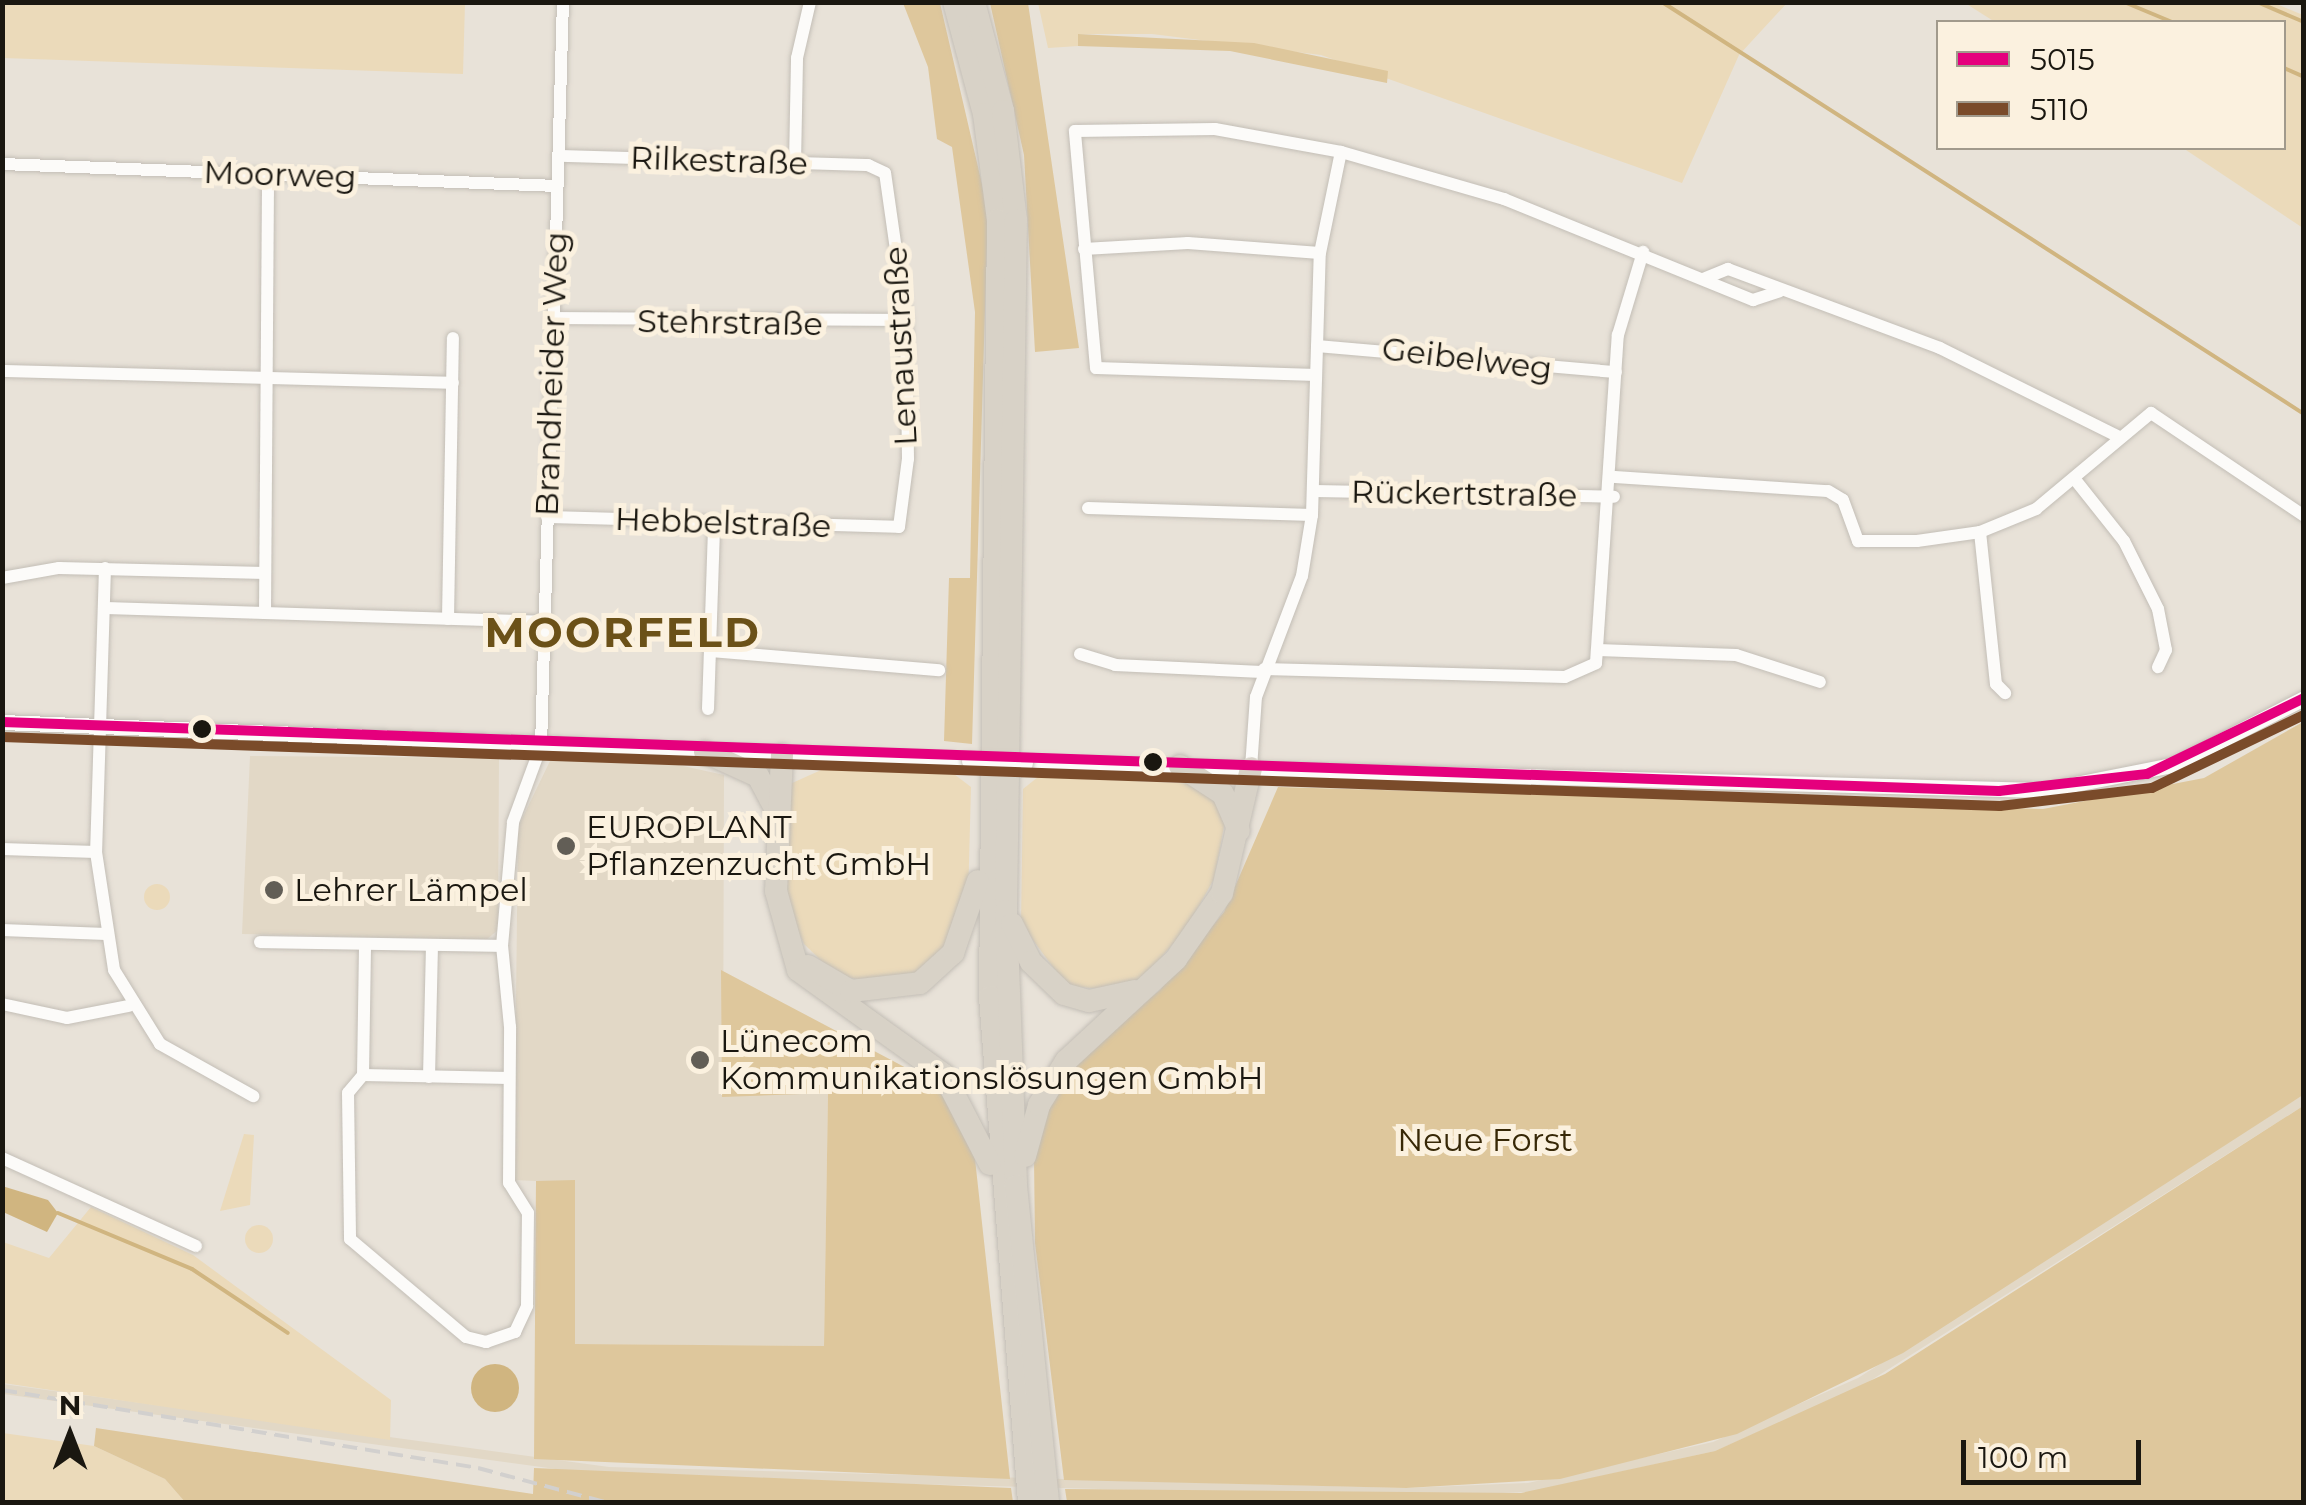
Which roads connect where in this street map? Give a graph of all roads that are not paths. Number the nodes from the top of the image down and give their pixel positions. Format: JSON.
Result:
{"nodes":[{"id":1,"x":563,"y":2,"type":"edge"},
{"id":2,"x":810,"y":2,"type":"edge"},
{"id":3,"x":954,"y":2,"type":"edge"},
{"id":4,"x":974,"y":2,"type":"edge"},
{"id":5,"x":1341,"y":152,"type":"junction"},
{"id":6,"x":558,"y":156,"type":"junction"},
{"id":7,"x":2,"y":164,"type":"edge"},
{"id":8,"x":795,"y":164,"type":"junction"},
{"id":9,"x":878,"y":168,"type":"joint"},
{"id":10,"x":268,"y":174,"type":"junction"},
{"id":11,"x":558,"y":186,"type":"junction"},
{"id":12,"x":1084,"y":249,"type":"junction"},
{"id":13,"x":1320,"y":252,"type":"junction"},
{"id":14,"x":1644,"y":252,"type":"junction"},
{"id":15,"x":554,"y":318,"type":"junction"},
{"id":16,"x":906,"y":320,"type":"junction"},
{"id":17,"x":453,"y":338,"type":"dead end"},
{"id":18,"x":1317,"y":346,"type":"junction"},
{"id":19,"x":2,"y":371,"type":"edge"},
{"id":20,"x":1616,"y":372,"type":"junction"},
{"id":21,"x":1316,"y":375,"type":"junction"},
{"id":22,"x":261,"y":378,"type":"junction"},
{"id":23,"x":453,"y":383,"type":"junction"},
{"id":24,"x":2120,"y":438,"type":"junction"},
{"id":25,"x":1614,"y":477,"type":"junction"},
{"id":26,"x":2077,"y":482,"type":"junction"},
{"id":27,"x":1315,"y":491,"type":"junction"},
{"id":28,"x":1614,"y":497,"type":"junction"},
{"id":29,"x":1088,"y":508,"type":"dead end"},
{"id":30,"x":1312,"y":514,"type":"junction"},
{"id":31,"x":2304,"y":516,"type":"edge"},
{"id":32,"x":547,"y":517,"type":"junction"},
{"id":33,"x":714,"y":524,"type":"junction"},
{"id":34,"x":899,"y":527,"type":"joint"},
{"id":35,"x":1980,"y":532,"type":"junction"},
{"id":36,"x":105,"y":568,"type":"junction"},
{"id":37,"x":265,"y":573,"type":"junction"},
{"id":38,"x":2,"y":578,"type":"edge"},
{"id":39,"x":104,"y":608,"type":"junction"},
{"id":40,"x":264,"y":613,"type":"junction"},
{"id":41,"x":448,"y":619,"type":"junction"},
{"id":42,"x":544,"y":622,"type":"junction"},
{"id":43,"x":711,"y":650,"type":"junction"},
{"id":44,"x":1598,"y":650,"type":"junction"},
{"id":45,"x":1080,"y":654,"type":"dead end"},
{"id":46,"x":2158,"y":667,"type":"dead end"},
{"id":47,"x":939,"y":670,"type":"dead end"},
{"id":48,"x":1263,"y":670,"type":"junction"},
{"id":49,"x":1820,"y":682,"type":"dead end"},
{"id":50,"x":2005,"y":693,"type":"dead end"},
{"id":51,"x":2304,"y":698,"type":"edge"},
{"id":52,"x":708,"y":709,"type":"dead end"},
{"id":53,"x":2,"y":722,"type":"edge"},
{"id":54,"x":100,"y":726,"type":"junction"},
{"id":55,"x":541,"y":746,"type":"junction"},
{"id":56,"x":705,"y":752,"type":"junction"},
{"id":57,"x":782,"y":754,"type":"junction"},
{"id":58,"x":1180,"y":766,"type":"junction"},
{"id":59,"x":1252,"y":768,"type":"junction"},
{"id":60,"x":778,"y":816,"type":"junction"},
{"id":61,"x":987,"y":835,"type":"junction"},
{"id":62,"x":1241,"y":839,"type":"junction"},
{"id":63,"x":2,"y":849,"type":"edge"},
{"id":64,"x":96,"y":852,"type":"junction"},
{"id":65,"x":1006,"y":910,"type":"junction"},
{"id":66,"x":2,"y":930,"type":"edge"},
{"id":67,"x":106,"y":934,"type":"junction"},
{"id":68,"x":260,"y":942,"type":"dead end"},
{"id":69,"x":366,"y":944,"type":"junction"},
{"id":70,"x":432,"y":945,"type":"junction"},
{"id":71,"x":502,"y":946,"type":"junction"},
{"id":72,"x":791,"y":950,"type":"junction"},
{"id":73,"x":1152,"y":984,"type":"junction"},
{"id":74,"x":2,"y":1004,"type":"edge"},
{"id":75,"x":129,"y":1006,"type":"junction"},
{"id":76,"x":363,"y":1075,"type":"junction"},
{"id":77,"x":429,"y":1076,"type":"junction"},
{"id":78,"x":509,"y":1078,"type":"junction"},
{"id":79,"x":252,"y":1096,"type":"dead end"},
{"id":80,"x":2,"y":1158,"type":"edge"},
{"id":81,"x":998,"y":1186,"type":"junction"},
{"id":82,"x":1022,"y":1244,"type":"junction"},
{"id":83,"x":196,"y":1246,"type":"dead end"},
{"id":84,"x":1032,"y":1452,"type":"junction"},
{"id":85,"x":1038,"y":1499,"type":"edge"}],
"edges":[{"from":1,"to":6,"type":"street","name":"Brandheider Weg"},
{"from":2,"to":8,"type":"street"},
{"from":3,"to":61,"type":"highway"},
{"from":4,"to":65,"type":"highway"},
{"from":5,"to":12,"type":"street"},
{"from":5,"to":13,"type":"street"},
{"from":5,"to":14,"type":"street"},
{"from":6,"to":8,"type":"street","name":"Rilkestraße"},
{"from":6,"to":11,"type":"street","name":"Brandheider Weg"},
{"from":7,"to":10,"type":"street","name":"Moorweg"},
{"from":8,"to":9,"type":"street","name":"Rilkestraße"},
{"from":9,"to":16,"type":"street","name":"Lenaustraße"},
{"from":10,"to":11,"type":"street","name":"Moorweg"},
{"from":10,"to":22,"type":"street"},
{"from":11,"to":15,"type":"street","name":"Brandheider Weg"},
{"from":12,"to":13,"type":"street"},
{"from":12,"to":21,"type":"street"},
{"from":13,"to":18,"type":"street"},
{"from":14,"to":20,"type":"street"},
{"from":14,"to":24,"type":"street"},
{"from":15,"to":16,"type":"street","name":"Stehrstraße"},
{"from":15,"to":32,"type":"street","name":"Brandheider Weg"},
{"from":16,"to":34,"type":"street","name":"Lenaustraße"},
{"from":17,"to":23,"type":"street"},
{"from":18,"to":20,"type":"street","name":"Geibelweg"},
{"from":18,"to":21,"type":"street"},
{"from":19,"to":22,"type":"street"},
{"from":20,"to":25,"type":"street"},
{"from":21,"to":27,"type":"street"},
{"from":22,"to":23,"type":"street"},
{"from":22,"to":37,"type":"street"},
{"from":23,"to":41,"type":"street"},
{"from":24,"to":26,"type":"street"},
{"from":24,"to":31,"type":"street"},
{"from":25,"to":28,"type":"street"},
{"from":25,"to":35,"type":"street"},
{"from":26,"to":35,"type":"street"},
{"from":26,"to":46,"type":"street"},
{"from":27,"to":28,"type":"street","name":"Rückertstraße"},
{"from":27,"to":30,"type":"street"},
{"from":28,"to":44,"type":"street"},
{"from":29,"to":30,"type":"street"},
{"from":30,"to":48,"type":"street"},
{"from":32,"to":33,"type":"street","name":"Hebbelstraße"},
{"from":32,"to":42,"type":"street","name":"Brandheider Weg"},
{"from":33,"to":34,"type":"street","name":"Hebbelstraße"},
{"from":33,"to":43,"type":"street"},
{"from":35,"to":50,"type":"street"},
{"from":36,"to":37,"type":"street"},
{"from":36,"to":38,"type":"street"},
{"from":36,"to":39,"type":"street"},
{"from":37,"to":40,"type":"street"},
{"from":39,"to":40,"type":"street"},
{"from":39,"to":54,"type":"street"},
{"from":40,"to":41,"type":"street"},
{"from":41,"to":42,"type":"street"},
{"from":42,"to":55,"type":"street","name":"Brandheider Weg"},
{"from":43,"to":47,"type":"street"},
{"from":43,"to":52,"type":"street"},
{"from":44,"to":48,"type":"street"},
{"from":44,"to":49,"type":"street"},
{"from":45,"to":48,"type":"street"},
{"from":48,"to":59,"type":"street"},
{"from":51,"to":59,"type":"street"},
{"from":53,"to":54,"type":"street"},
{"from":54,"to":55,"type":"street"},
{"from":54,"to":64,"type":"street"},
{"from":55,"to":56,"type":"street"},
{"from":55,"to":71,"type":"street","name":"Brandheider Weg"},
{"from":56,"to":57,"type":"street"},
{"from":56,"to":60,"type":"highway"},
{"from":57,"to":58,"type":"street","bridge":true},
{"from":57,"to":60,"type":"highway"},
{"from":58,"to":59,"type":"street"},
{"from":58,"to":62,"type":"highway"},
{"from":59,"to":62,"type":"highway"},
{"from":60,"to":72,"type":"highway"},
{"from":61,"to":72,"type":"highway"},
{"from":61,"to":81,"type":"highway"},
{"from":62,"to":73,"type":"highway"},
{"from":63,"to":64,"type":"street"},
{"from":64,"to":67,"type":"street"},
{"from":65,"to":73,"type":"highway"},
{"from":65,"to":82,"type":"highway"},
{"from":66,"to":67,"type":"street"},
{"from":67,"to":75,"type":"street"},
{"from":68,"to":69,"type":"street"},
{"from":69,"to":70,"type":"street"},
{"from":69,"to":76,"type":"street"},
{"from":70,"to":71,"type":"street"},
{"from":70,"to":77,"type":"street"},
{"from":71,"to":78,"type":"street","name":"Brandheider Weg"},
{"from":72,"to":81,"type":"highway"},
{"from":73,"to":82,"type":"highway"},
{"from":74,"to":75,"type":"street"},
{"from":75,"to":79,"type":"street"},
{"from":76,"to":77,"type":"street"},
{"from":76,"to":78,"type":"street","name":"Brandheider Weg"},
{"from":77,"to":78,"type":"street"},
{"from":80,"to":83,"type":"street"},
{"from":81,"to":84,"type":"highway"},
{"from":82,"to":84,"type":"highway"},
{"from":84,"to":85,"type":"highway"}]}
